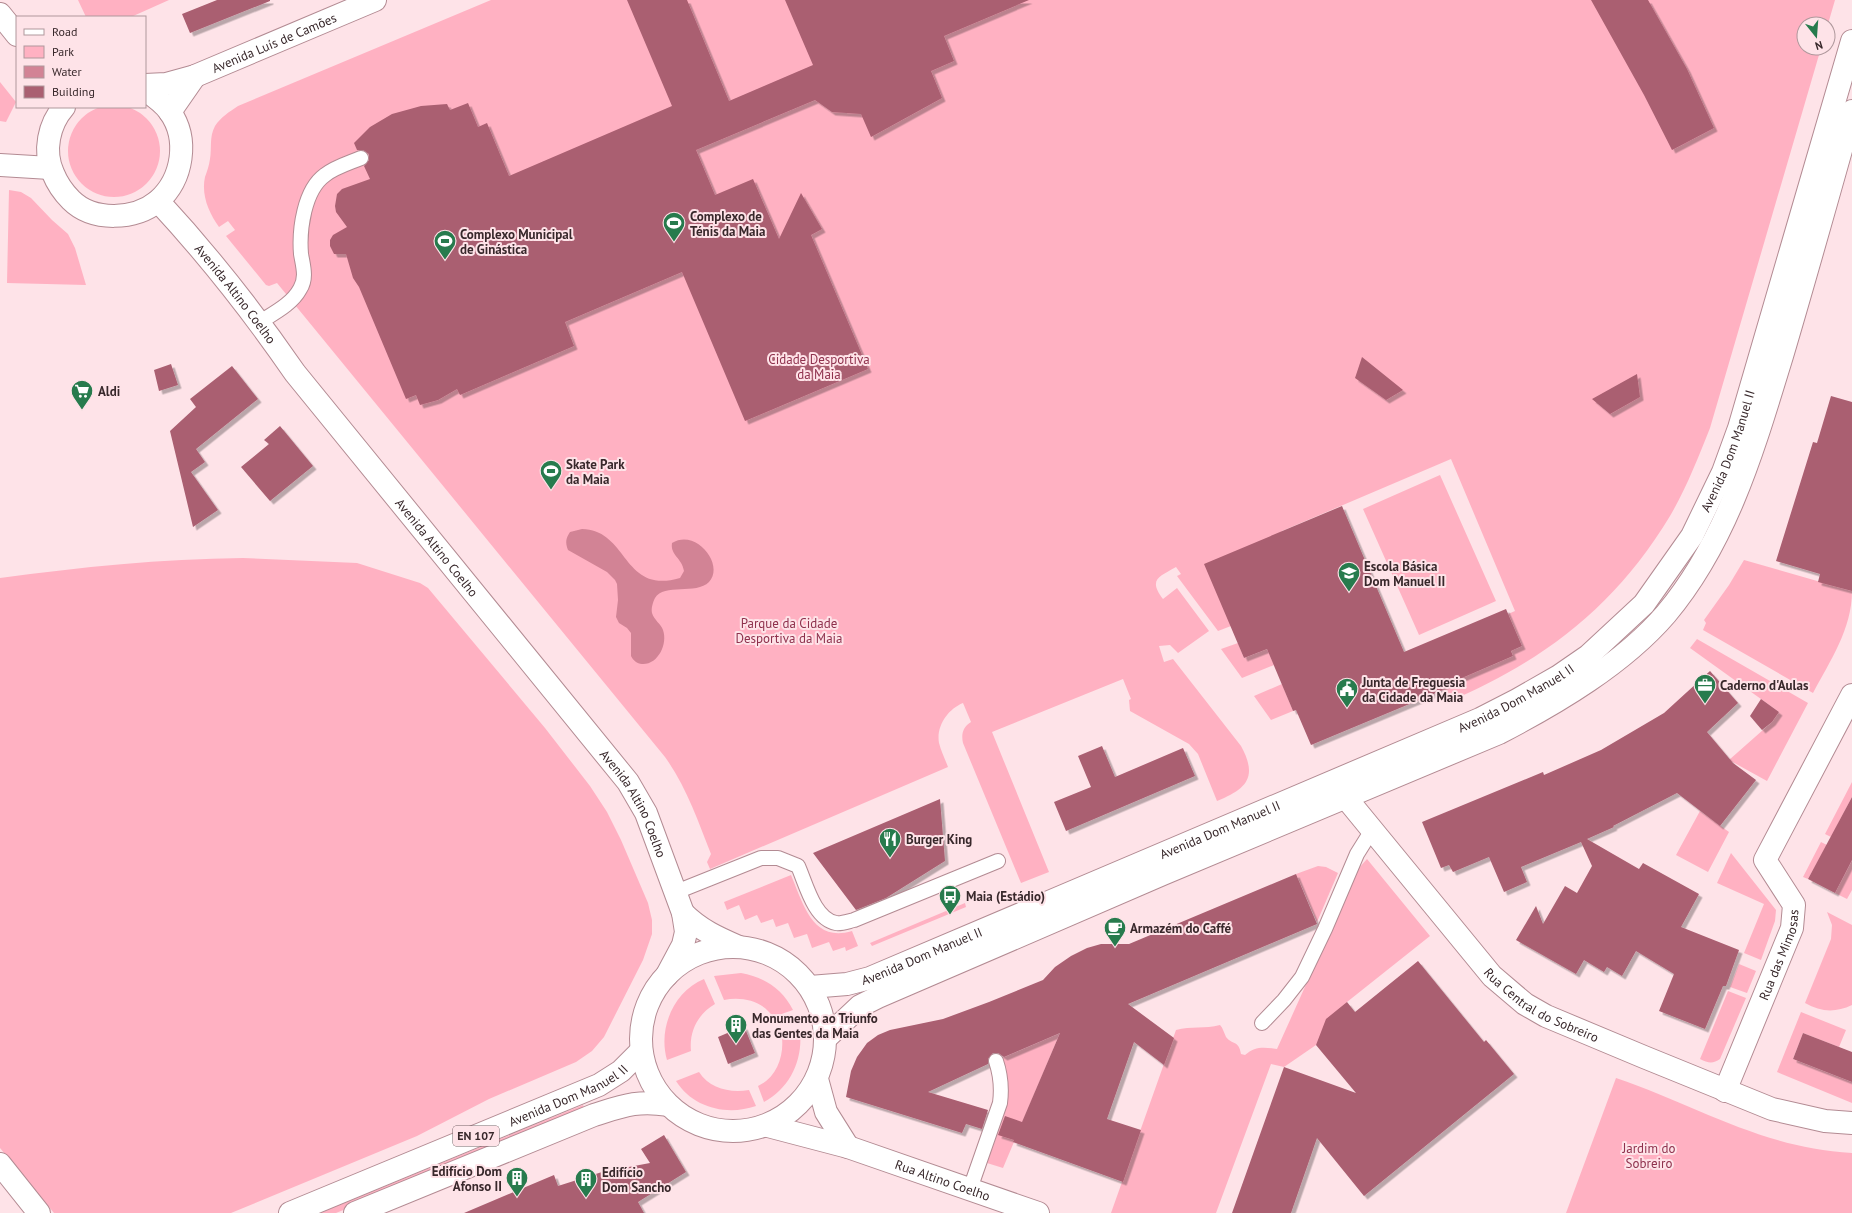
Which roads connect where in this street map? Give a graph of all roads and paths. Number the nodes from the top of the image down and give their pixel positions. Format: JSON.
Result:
{"nodes":[{"id":1,"x":375,"y":0,"type":"edge"},
{"id":2,"x":0,"y":14,"type":"edge"},
{"id":3,"x":16,"y":34,"type":"edge"},
{"id":4,"x":1852,"y":40,"type":"edge"},
{"id":5,"x":196,"y":76,"type":"junction"},
{"id":6,"x":146,"y":85,"type":"edge"},
{"id":7,"x":146,"y":91,"type":"edge"},
{"id":8,"x":63,"y":108,"type":"edge"},
{"id":9,"x":170,"y":112,"type":"junction"},
{"id":10,"x":1852,"y":112,"type":"edge"},
{"id":11,"x":361,"y":158,"type":"dead end"},
{"id":12,"x":0,"y":165,"type":"edge"},
{"id":13,"x":50,"y":168,"type":"junction"},
{"id":14,"x":158,"y":201,"type":"junction"},
{"id":15,"x":260,"y":322,"type":"junction"},
{"id":16,"x":1852,"y":695,"type":"edge"},
{"id":17,"x":1298,"y":797,"type":"junction"},
{"id":18,"x":1346,"y":798,"type":"junction"},
{"id":19,"x":1372,"y":830,"type":"junction"},
{"id":20,"x":998,"y":861,"type":"dead end"},
{"id":21,"x":676,"y":892,"type":"junction"},
{"id":22,"x":683,"y":912,"type":"junction"},
{"id":23,"x":739,"y":947,"type":"junction"},
{"id":24,"x":667,"y":975,"type":"junction"},
{"id":25,"x":810,"y":987,"type":"junction"},
{"id":26,"x":1262,"y":1023,"type":"dead end"},
{"id":27,"x":826,"y":1038,"type":"junction"},
{"id":28,"x":641,"y":1051,"type":"junction"},
{"id":29,"x":996,"y":1061,"type":"dead end"},
{"id":30,"x":818,"y":1079,"type":"junction"},
{"id":31,"x":1725,"y":1091,"type":"junction"},
{"id":32,"x":668,"y":1105,"type":"junction"},
{"id":33,"x":1852,"y":1123,"type":"edge"},
{"id":34,"x":768,"y":1126,"type":"junction"},
{"id":35,"x":848,"y":1146,"type":"junction"},
{"id":36,"x":0,"y":1164,"type":"edge"},
{"id":37,"x":970,"y":1189,"type":"junction"},
{"id":38,"x":39,"y":1213,"type":"edge"},
{"id":39,"x":290,"y":1213,"type":"edge"},
{"id":40,"x":355,"y":1213,"type":"edge"},
{"id":41,"x":1038,"y":1213,"type":"edge"}],
"edges":[{"from":1,"to":5,"type":"main road","name":"Avenida Luís de Camões"},
{"from":2,"to":3,"type":"main road"},
{"from":4,"to":17,"type":"main road","name":"Avenida Dom Manuel II"},
{"from":5,"to":6,"type":"main road","name":"Avenida Luís de Camões"},
{"from":5,"to":9,"type":"main road","name":"Avenida Luís de Camões"},
{"from":7,"to":9,"type":"main road"},
{"from":8,"to":13,"type":"main road"},
{"from":9,"to":14,"type":"main road"},
{"from":10,"to":18,"type":"main road","name":"Avenida Dom Manuel II"},
{"from":11,"to":15,"type":"lane"},
{"from":12,"to":13,"type":"main road"},
{"from":13,"to":14,"type":"main road"},
{"from":14,"to":15,"type":"main road","name":"Avenida Altino Coelho"},
{"from":15,"to":21,"type":"main road","name":"Avenida Altino Coelho"},
{"from":16,"to":31,"type":"main road","name":"Rua das Mimosas"},
{"from":17,"to":18,"type":"main road"},
{"from":17,"to":25,"type":"main road","name":"Avenida Dom Manuel II"},
{"from":18,"to":19,"type":"main road","name":"Rua Central do Sobreiro"},
{"from":18,"to":27,"type":"main road","name":"Avenida Dom Manuel II"},
{"from":19,"to":26,"type":"lane"},
{"from":19,"to":31,"type":"main road","name":"Rua Central do Sobreiro"},
{"from":20,"to":21,"type":"lane"},
{"from":21,"to":22,"type":"main road","name":"Avenida Altino Coelho"},
{"from":22,"to":23,"type":"main road","name":"Avenida Altino Coelho"},
{"from":22,"to":24,"type":"main road","name":"Avenida Altino Coelho"},
{"from":23,"to":24,"type":"main road"},
{"from":23,"to":25,"type":"main road"},
{"from":24,"to":28,"type":"main road"},
{"from":25,"to":27,"type":"main road"},
{"from":27,"to":30,"type":"main road"},
{"from":28,"to":32,"type":"main road"},
{"from":28,"to":39,"type":"main road","name":"Avenida Dom Manuel II","number":"EN 107"},
{"from":29,"to":37,"type":"lane"},
{"from":30,"to":34,"type":"main road"},
{"from":30,"to":35,"type":"main road"},
{"from":31,"to":33,"type":"main road","name":"Rua Central do Sobreiro"},
{"from":32,"to":34,"type":"main road"},
{"from":32,"to":40,"type":"main road","name":"Avenida Dom Manuel II"},
{"from":34,"to":35,"type":"main road","name":"Rua Altino Coelho"},
{"from":35,"to":37,"type":"main road","name":"Rua Altino Coelho"},
{"from":36,"to":38,"type":"main road"},
{"from":37,"to":41,"type":"main road","name":"Rua Altino Coelho"}]}
